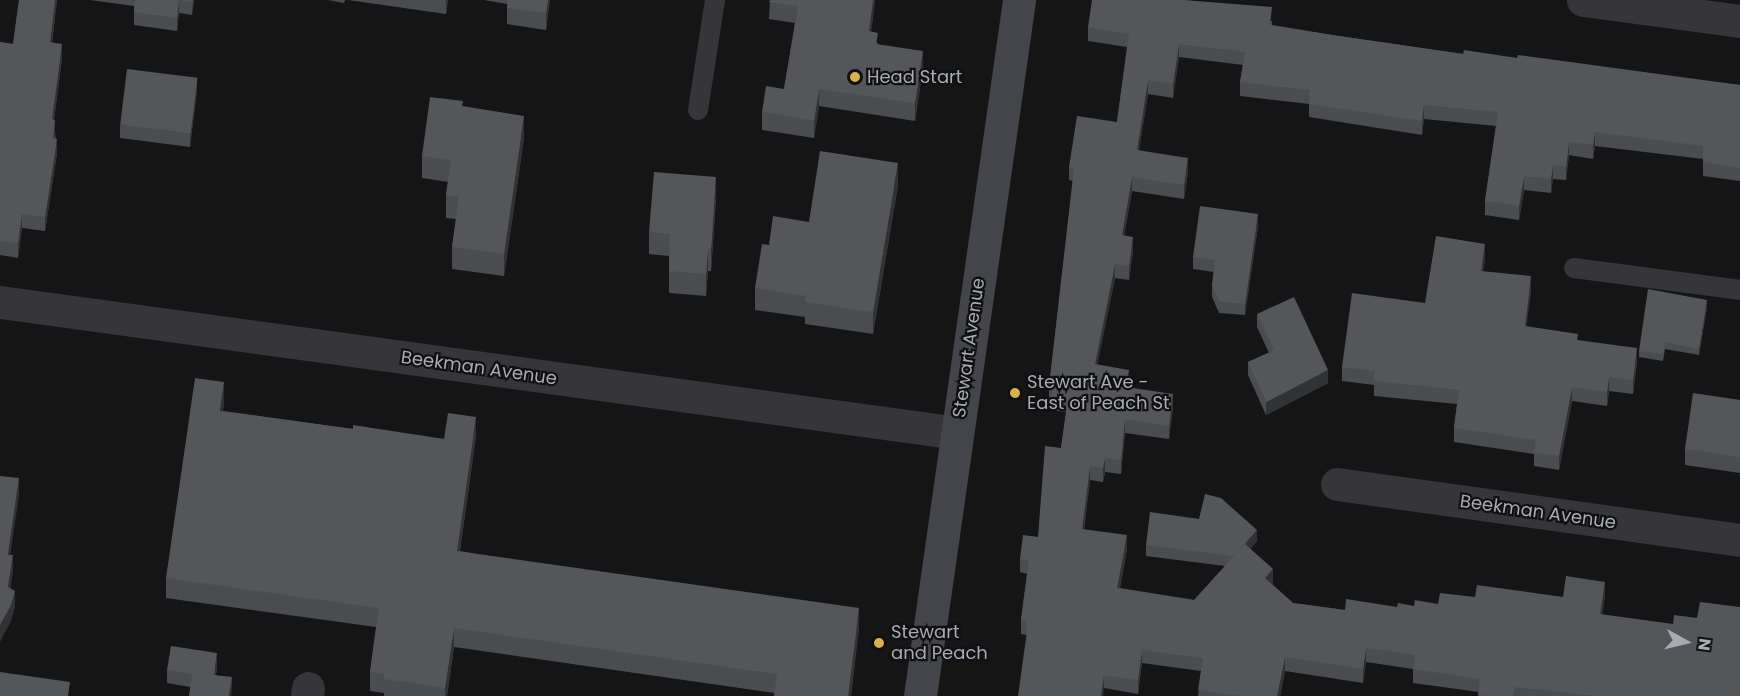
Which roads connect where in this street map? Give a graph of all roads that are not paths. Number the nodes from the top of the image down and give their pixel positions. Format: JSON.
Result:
{"nodes":[{"id":1,"x":715,"y":0,"type":"edge"},
{"id":2,"x":1019,"y":0,"type":"edge"},
{"id":3,"x":1583,"y":0,"type":"edge"},
{"id":4,"x":1740,"y":21,"type":"edge"},
{"id":5,"x":698,"y":110,"type":"dead end"},
{"id":6,"x":1574,"y":268,"type":"dead end"},
{"id":7,"x":1740,"y":290,"type":"edge"},
{"id":8,"x":0,"y":302,"type":"edge"},
{"id":9,"x":957,"y":433,"type":"junction"},
{"id":10,"x":1337,"y":484,"type":"dead end"},
{"id":11,"x":1740,"y":540,"type":"edge"},
{"id":12,"x":920,"y":696,"type":"edge"}],
"edges":[{"from":1,"to":5,"type":"lane"},
{"from":2,"to":9,"type":"main road","name":"Stewart Avenue"},
{"from":3,"to":4,"type":"street"},
{"from":6,"to":7,"type":"lane"},
{"from":8,"to":9,"type":"street","name":"Beekman Avenue"},
{"from":9,"to":12,"type":"main road","name":"Stewart Avenue"},
{"from":10,"to":11,"type":"street","name":"Beekman Avenue"}]}
